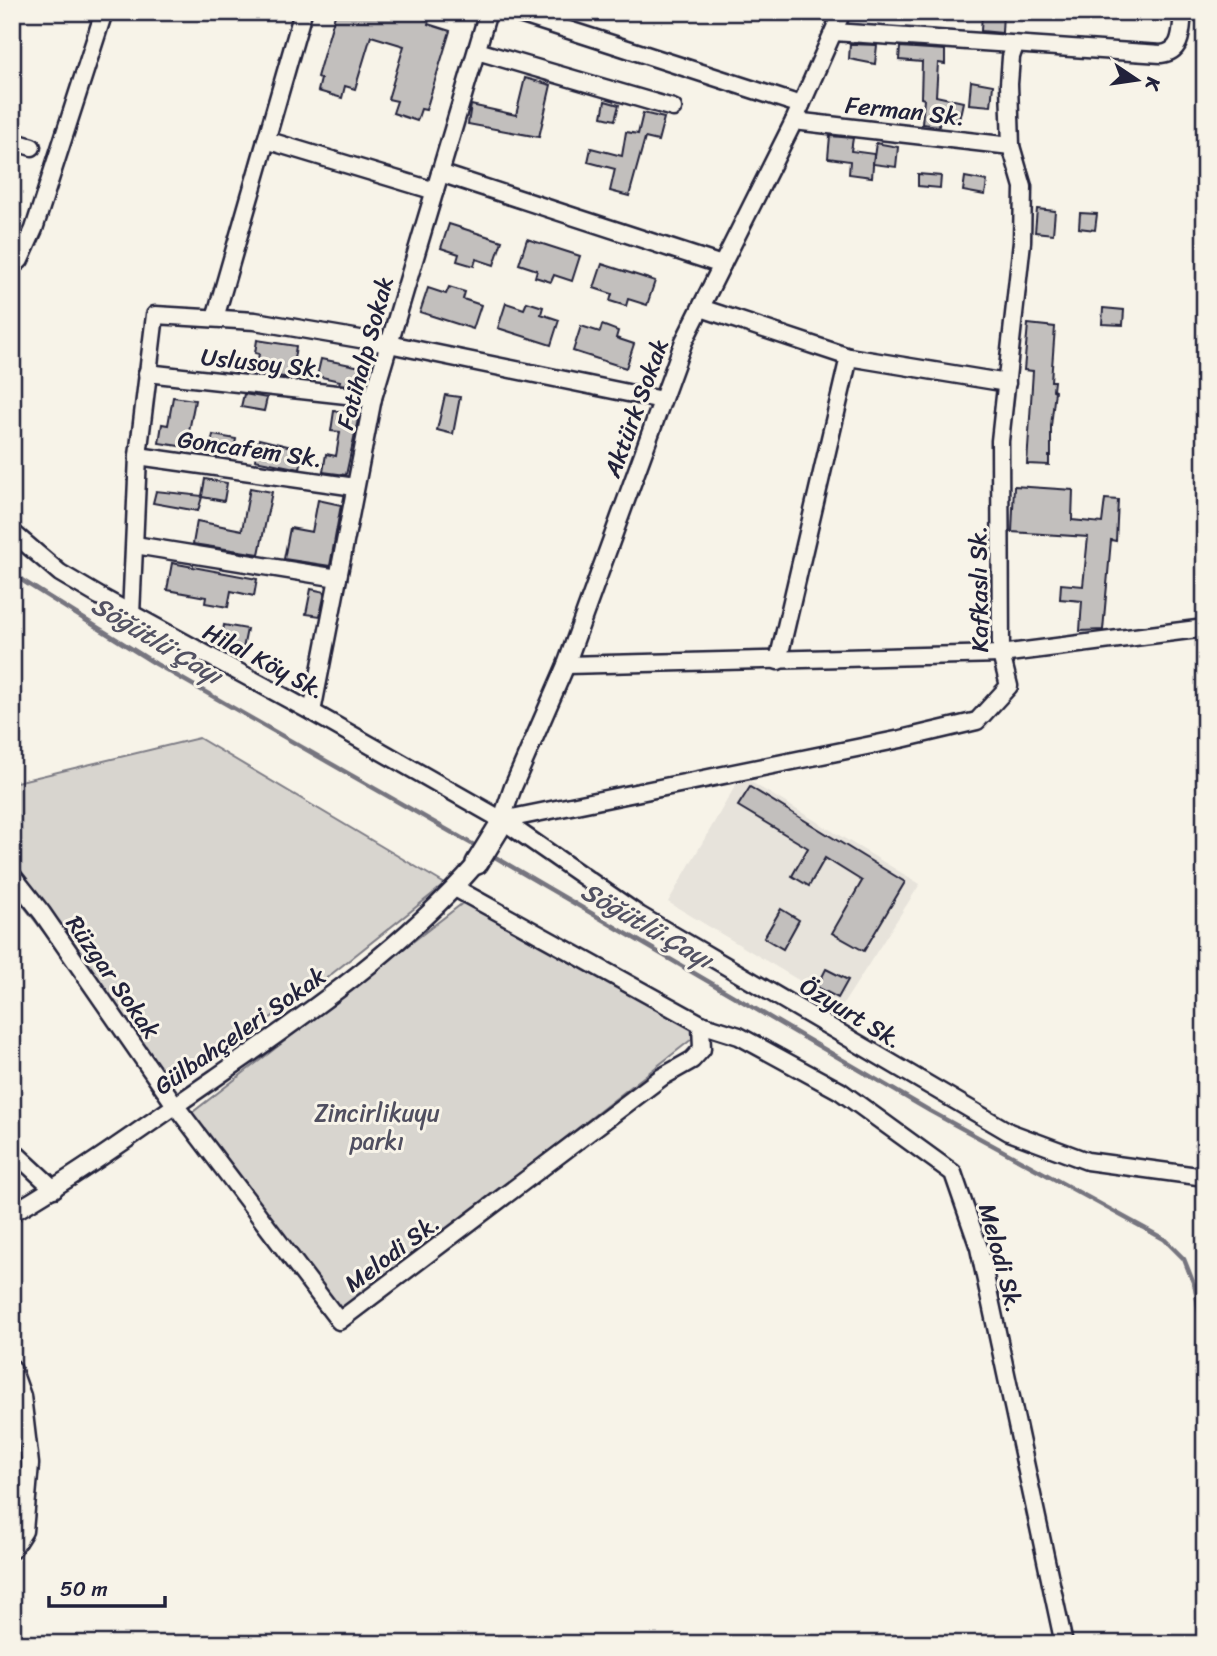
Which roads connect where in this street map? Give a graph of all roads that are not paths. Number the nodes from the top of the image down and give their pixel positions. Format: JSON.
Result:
{"nodes":[{"id":1,"x":104,"y":12,"type":"edge"},
{"id":2,"x":303,"y":12,"type":"edge"},
{"id":3,"x":488,"y":12,"type":"edge"},
{"id":4,"x":513,"y":12,"type":"edge"},
{"id":5,"x":842,"y":12,"type":"edge"},
{"id":6,"x":1183,"y":12,"type":"edge"},
{"id":7,"x":834,"y":32,"type":"junction"},
{"id":8,"x":1015,"y":45,"type":"junction"},
{"id":9,"x":477,"y":51,"type":"junction"},
{"id":10,"x":801,"y":106,"type":"junction"},
{"id":11,"x":673,"y":108,"type":"dead end"},
{"id":12,"x":794,"y":121,"type":"junction"},
{"id":13,"x":266,"y":140,"type":"junction"},
{"id":14,"x":12,"y":141,"type":"edge"},
{"id":15,"x":1011,"y":146,"type":"junction"},
{"id":16,"x":32,"y":147,"type":"dead end"},
{"id":17,"x":440,"y":173,"type":"junction"},
{"id":18,"x":435,"y":191,"type":"junction"},
{"id":19,"x":722,"y":265,"type":"junction"},
{"id":20,"x":12,"y":266,"type":"edge"},
{"id":21,"x":701,"y":308,"type":"junction"},
{"id":22,"x":215,"y":318,"type":"junction"},
{"id":23,"x":389,"y":344,"type":"junction"},
{"id":24,"x":849,"y":358,"type":"junction"},
{"id":25,"x":147,"y":373,"type":"junction"},
{"id":26,"x":1007,"y":383,"type":"junction"},
{"id":27,"x":373,"y":398,"type":"junction"},
{"id":28,"x":662,"y":400,"type":"junction"},
{"id":29,"x":138,"y":456,"type":"junction"},
{"id":30,"x":355,"y":486,"type":"junction"},
{"id":31,"x":12,"y":532,"type":"edge"},
{"id":32,"x":135,"y":545,"type":"junction"},
{"id":33,"x":338,"y":578,"type":"junction"},
{"id":34,"x":131,"y":615,"type":"junction"},
{"id":35,"x":1205,"y":628,"type":"edge"},
{"id":36,"x":1001,"y":654,"type":"junction"},
{"id":37,"x":778,"y":661,"type":"junction"},
{"id":38,"x":566,"y":665,"type":"junction"},
{"id":39,"x":312,"y":712,"type":"junction"},
{"id":40,"x":500,"y":825,"type":"junction"},
{"id":41,"x":477,"y":863,"type":"joint"},
{"id":42,"x":12,"y":875,"type":"edge"},
{"id":43,"x":455,"y":888,"type":"junction"},
{"id":44,"x":701,"y":1024,"type":"junction"},
{"id":45,"x":175,"y":1105,"type":"junction"},
{"id":46,"x":12,"y":1150,"type":"edge"},
{"id":47,"x":1205,"y":1177,"type":"edge"},
{"id":48,"x":54,"y":1189,"type":"junction"},
{"id":49,"x":12,"y":1213,"type":"edge"},
{"id":50,"x":12,"y":1368,"type":"edge"},
{"id":51,"x":12,"y":1550,"type":"edge"},
{"id":52,"x":1064,"y":1644,"type":"edge"}],
"edges":[{"from":1,"to":20,"type":"street"},
{"from":2,"to":13,"type":"street"},
{"from":3,"to":9,"type":"street","name":"Fatihalp Sokak"},
{"from":4,"to":10,"type":"street"},
{"from":5,"to":7,"type":"street","name":"Aktürk Sokak"},
{"from":6,"to":8,"type":"street"},
{"from":7,"to":8,"type":"street"},
{"from":7,"to":10,"type":"street","name":"Aktürk Sokak"},
{"from":8,"to":15,"type":"street","name":"Kafkaslı Sk."},
{"from":9,"to":11,"type":"street"},
{"from":9,"to":17,"type":"street","name":"Fatihalp Sokak"},
{"from":10,"to":12,"type":"street","name":"Aktürk Sokak"},
{"from":12,"to":15,"type":"street","name":"Ferman Sk."},
{"from":12,"to":19,"type":"street","name":"Aktürk Sokak"},
{"from":13,"to":18,"type":"street"},
{"from":13,"to":22,"type":"street"},
{"from":14,"to":16,"type":"street"},
{"from":15,"to":26,"type":"street","name":"Kafkaslı Sk."},
{"from":17,"to":18,"type":"street","name":"Fatihalp Sokak"},
{"from":17,"to":19,"type":"street"},
{"from":18,"to":23,"type":"street","name":"Fatihalp Sokak"},
{"from":19,"to":21,"type":"street","name":"Aktürk Sokak"},
{"from":21,"to":24,"type":"street"},
{"from":21,"to":28,"type":"street","name":"Aktürk Sokak"},
{"from":22,"to":23,"type":"street"},
{"from":22,"to":25,"type":"street"},
{"from":23,"to":27,"type":"street","name":"Fatihalp Sokak"},
{"from":23,"to":28,"type":"street"},
{"from":24,"to":26,"type":"street"},
{"from":24,"to":37,"type":"street"},
{"from":25,"to":27,"type":"street","name":"Uslusoy Sk."},
{"from":25,"to":29,"type":"street"},
{"from":26,"to":36,"type":"street","name":"Kafkaslı Sk."},
{"from":27,"to":30,"type":"street","name":"Fatihalp Sokak"},
{"from":28,"to":38,"type":"street","name":"Aktürk Sokak"},
{"from":29,"to":30,"type":"street","name":"Goncafem Sk."},
{"from":29,"to":32,"type":"street"},
{"from":30,"to":33,"type":"street","name":"Fatihalp Sokak"},
{"from":31,"to":34,"type":"street","name":"Hilal Köy Sk."},
{"from":32,"to":33,"type":"street"},
{"from":32,"to":34,"type":"street"},
{"from":33,"to":39,"type":"street","name":"Fatihalp Sokak"},
{"from":34,"to":39,"type":"street","name":"Hilal Köy Sk."},
{"from":35,"to":36,"type":"street"},
{"from":36,"to":37,"type":"street"},
{"from":36,"to":40,"type":"street","name":"Kafkaslı Sk."},
{"from":37,"to":38,"type":"street"},
{"from":38,"to":40,"type":"street","name":"Aktürk Sokak"},
{"from":39,"to":40,"type":"street","name":"Hilal Köy Sk."},
{"from":40,"to":41,"type":"main road"},
{"from":40,"to":47,"type":"street","name":"Özyurt Sk."},
{"from":41,"to":43,"type":"street","name":"Gülbahçeleri Sokak"},
{"from":42,"to":45,"type":"street","name":"Rüzgar Sokak"},
{"from":43,"to":44,"type":"street","name":"Melodi Sk."},
{"from":43,"to":45,"type":"street","name":"Gülbahçeleri Sokak"},
{"from":44,"to":45,"type":"street","name":"Melodi Sk."},
{"from":44,"to":52,"type":"street","name":"Melodi Sk."},
{"from":45,"to":48,"type":"street","name":"Gülbahçeleri Sokak"},
{"from":46,"to":48,"type":"street"},
{"from":48,"to":49,"type":"street","name":"Gülbahçeleri Sokak"},
{"from":50,"to":51,"type":"street"}]}
